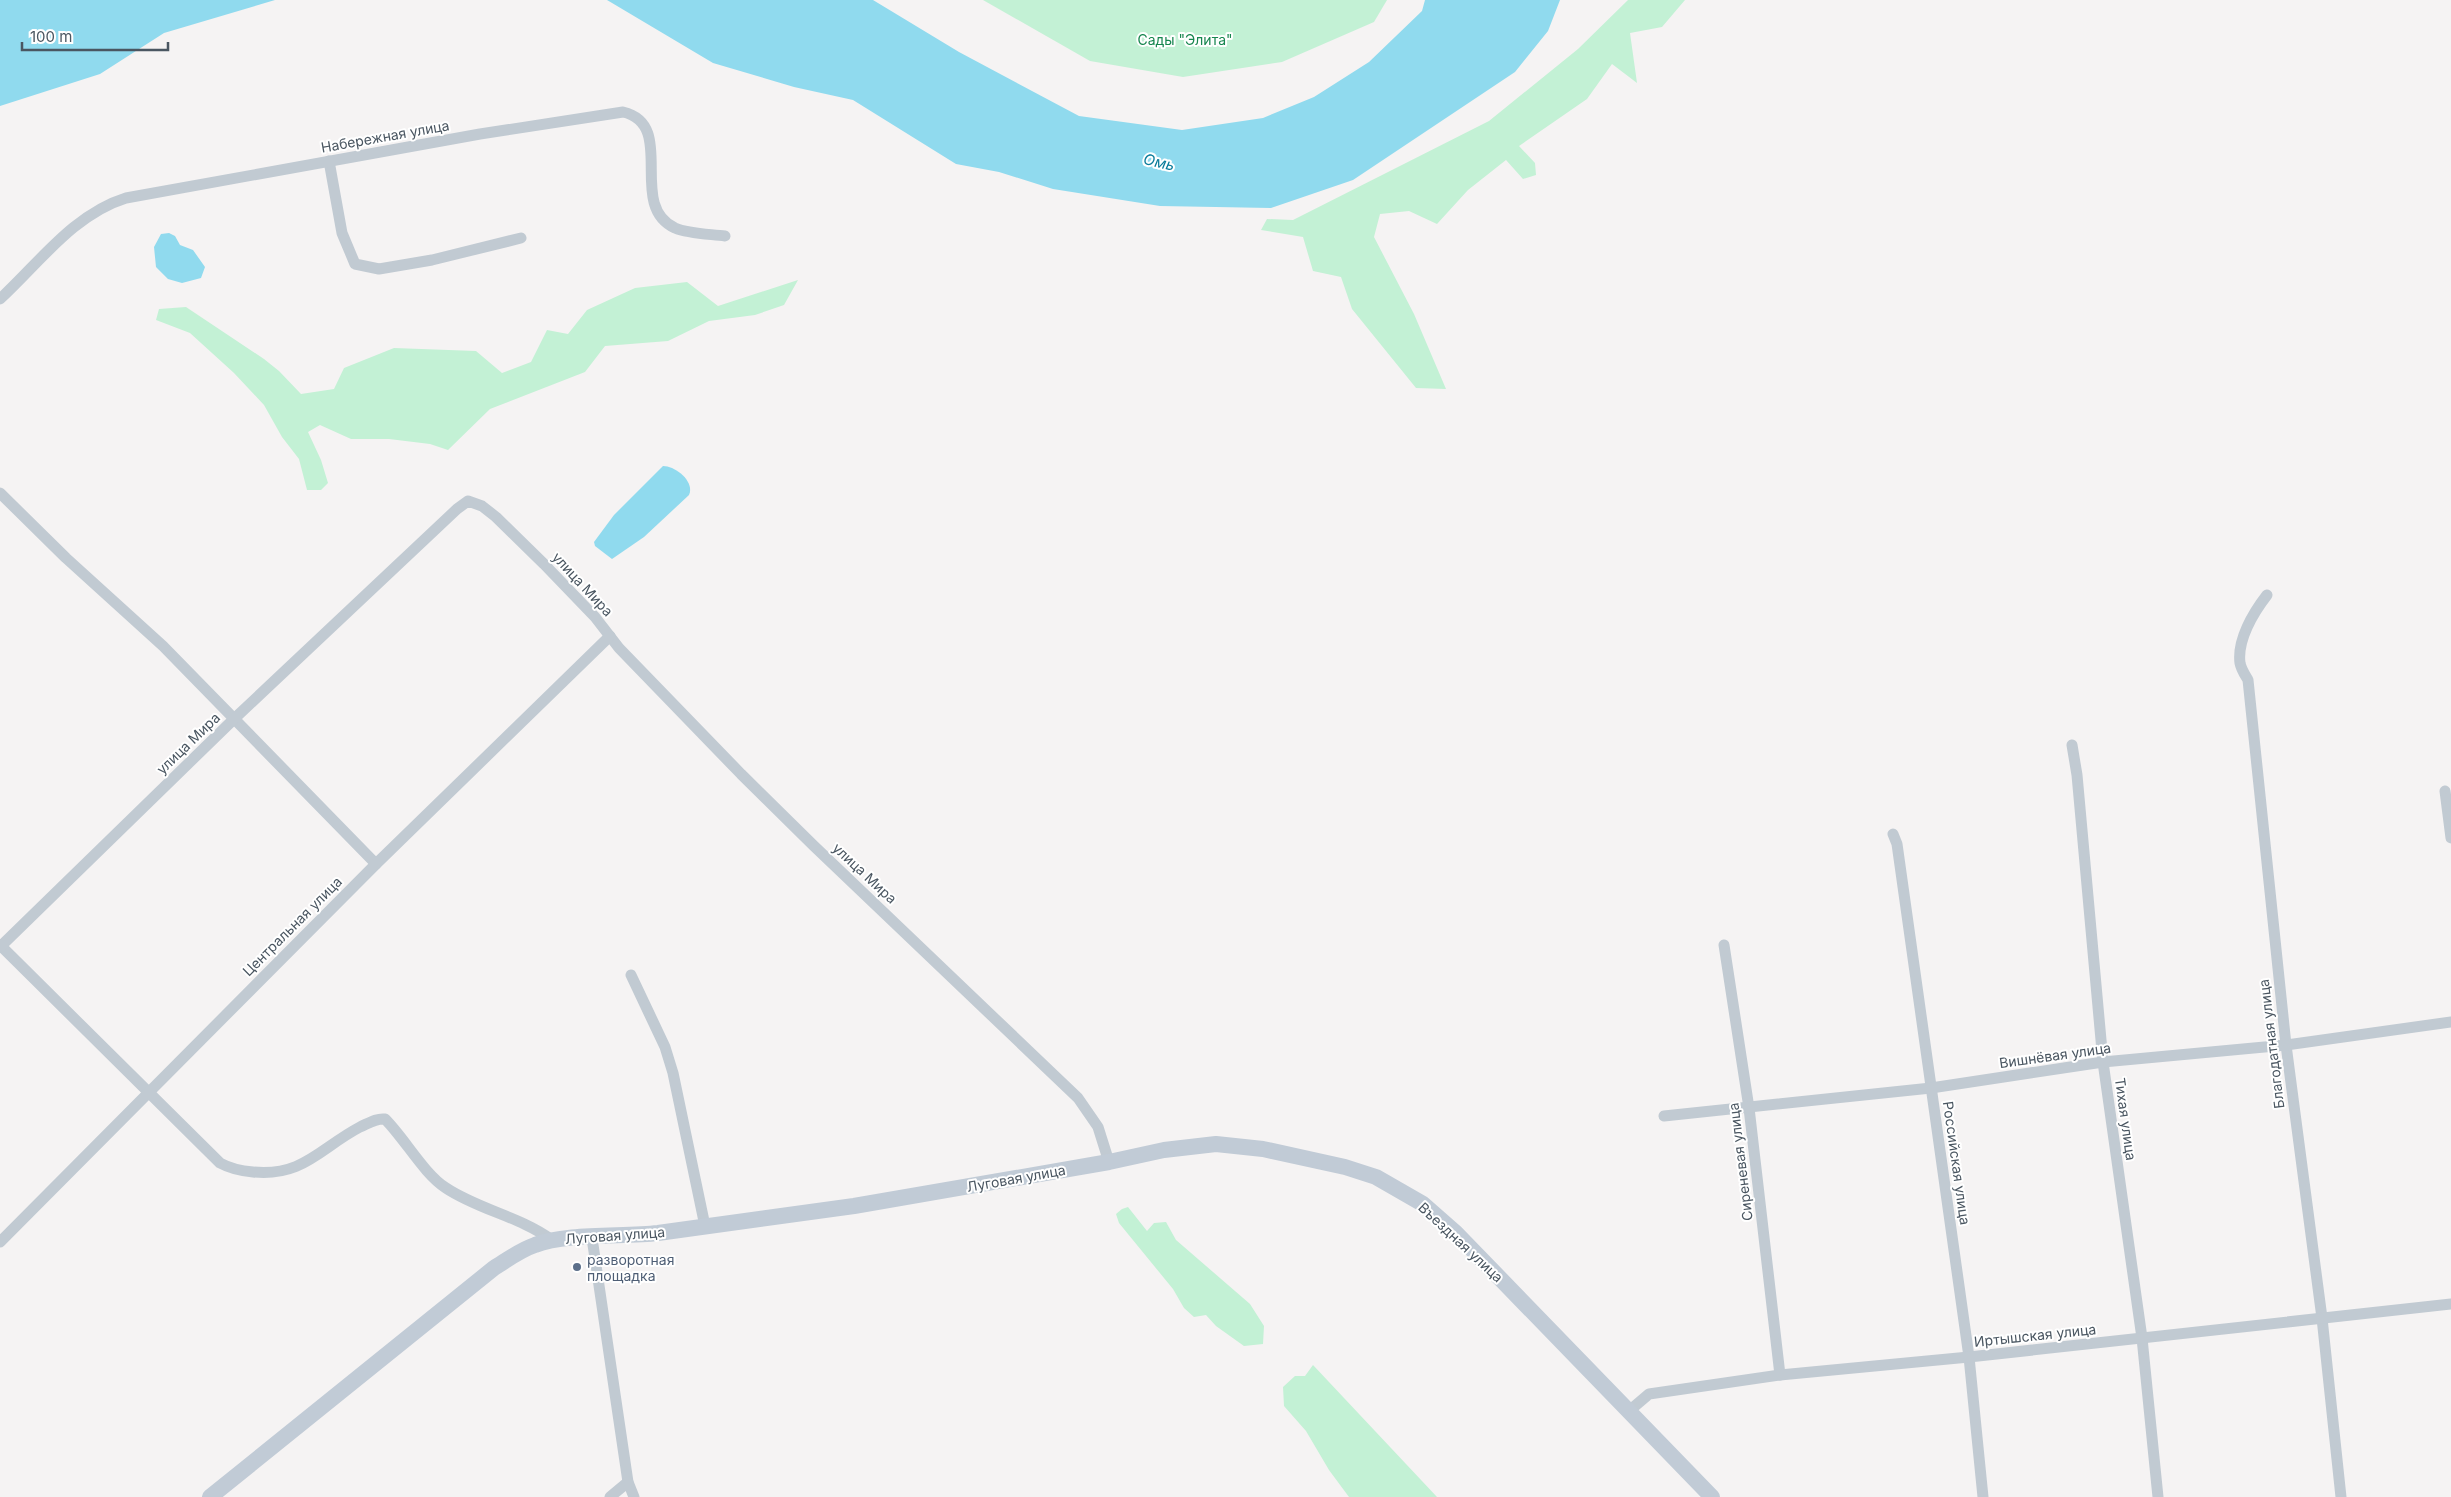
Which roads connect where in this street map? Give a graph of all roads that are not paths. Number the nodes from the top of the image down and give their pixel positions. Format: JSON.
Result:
{"nodes":[{"id":1,"x":329,"y":162,"type":"junction"},
{"id":2,"x":725,"y":236,"type":"dead end"},
{"id":3,"x":521,"y":238,"type":"dead end"},
{"id":4,"x":0,"y":298,"type":"edge"},
{"id":5,"x":0,"y":493,"type":"edge"},
{"id":6,"x":2267,"y":595,"type":"dead end"},
{"id":7,"x":610,"y":636,"type":"junction"},
{"id":8,"x":235,"y":718,"type":"junction"},
{"id":9,"x":2072,"y":745,"type":"dead end"},
{"id":10,"x":2444,"y":791,"type":"dead end"},
{"id":11,"x":1893,"y":834,"type":"dead end"},
{"id":12,"x":2451,"y":838,"type":"edge"},
{"id":13,"x":376,"y":864,"type":"junction"},
{"id":14,"x":1724,"y":945,"type":"dead end"},
{"id":15,"x":0,"y":946,"type":"edge"},
{"id":16,"x":631,"y":974,"type":"dead end"},
{"id":17,"x":2451,"y":1022,"type":"edge"},
{"id":18,"x":2286,"y":1045,"type":"junction"},
{"id":19,"x":2103,"y":1062,"type":"junction"},
{"id":20,"x":1931,"y":1088,"type":"junction"},
{"id":21,"x":149,"y":1093,"type":"junction"},
{"id":22,"x":1749,"y":1108,"type":"junction"},
{"id":23,"x":1664,"y":1116,"type":"dead end"},
{"id":24,"x":1106,"y":1163,"type":"junction"},
{"id":25,"x":705,"y":1226,"type":"junction"},
{"id":26,"x":592,"y":1238,"type":"junction"},
{"id":27,"x":552,"y":1240,"type":"junction"},
{"id":28,"x":0,"y":1242,"type":"edge"},
{"id":29,"x":2451,"y":1304,"type":"edge"},
{"id":30,"x":2322,"y":1318,"type":"junction"},
{"id":31,"x":2142,"y":1338,"type":"junction"},
{"id":32,"x":1968,"y":1357,"type":"junction"},
{"id":33,"x":1780,"y":1375,"type":"junction"},
{"id":34,"x":1629,"y":1411,"type":"junction"},
{"id":35,"x":628,"y":1482,"type":"junction"},
{"id":36,"x":210,"y":1497,"type":"edge"},
{"id":37,"x":610,"y":1497,"type":"edge"},
{"id":38,"x":634,"y":1497,"type":"edge"},
{"id":39,"x":1712,"y":1497,"type":"edge"},
{"id":40,"x":1983,"y":1497,"type":"edge"},
{"id":41,"x":2158,"y":1497,"type":"edge"},
{"id":42,"x":2340,"y":1497,"type":"edge"}],
"edges":[{"from":1,"to":2,"type":"street","name":"Набережная улица"},
{"from":1,"to":3,"type":"street"},
{"from":1,"to":4,"type":"street","name":"Набережная улица"},
{"from":5,"to":8,"type":"street"},
{"from":6,"to":18,"type":"street","name":"Благодатная улица"},
{"from":7,"to":8,"type":"street","name":"улица Мира"},
{"from":7,"to":13,"type":"street","name":"Центральная улица"},
{"from":7,"to":24,"type":"street","name":"улица Мира"},
{"from":8,"to":13,"type":"street"},
{"from":8,"to":15,"type":"street","name":"улица Мира"},
{"from":9,"to":19,"type":"street","name":"Тихая улица"},
{"from":10,"to":12,"type":"street"},
{"from":11,"to":20,"type":"street","name":"Российская улица"},
{"from":13,"to":21,"type":"street","name":"Центральная улица"},
{"from":14,"to":22,"type":"street","name":"Сиреневая улица"},
{"from":15,"to":21,"type":"street"},
{"from":16,"to":25,"type":"street"},
{"from":17,"to":18,"type":"street","name":"Вишнёвая улица"},
{"from":18,"to":19,"type":"street","name":"Вишнёвая улица"},
{"from":18,"to":30,"type":"street","name":"Благодатная улица"},
{"from":19,"to":20,"type":"street","name":"Вишнёвая улица"},
{"from":19,"to":31,"type":"street","name":"Тихая улица"},
{"from":20,"to":22,"type":"street","name":"Вишнёвая улица"},
{"from":20,"to":32,"type":"street","name":"Российская улица"},
{"from":21,"to":27,"type":"street"},
{"from":21,"to":28,"type":"street","name":"Центральная улица"},
{"from":22,"to":23,"type":"street","name":"Вишнёвая улица"},
{"from":22,"to":33,"type":"street","name":"Сиреневая улица"},
{"from":24,"to":25,"type":"street","name":"Луговая улица"},
{"from":24,"to":34,"type":"street","name":"Въездная улица"},
{"from":25,"to":26,"type":"street","name":"Луговая улица"},
{"from":26,"to":27,"type":"street","name":"Луговая улица"},
{"from":26,"to":35,"type":"street"},
{"from":27,"to":36,"type":"street","name":"Луговая улица"},
{"from":29,"to":30,"type":"street","name":"Иртышская улица"},
{"from":30,"to":31,"type":"street","name":"Иртышская улица"},
{"from":30,"to":42,"type":"street","name":"Благодатная улица"},
{"from":31,"to":32,"type":"street","name":"Иртышская улица"},
{"from":31,"to":41,"type":"street","name":"Тихая улица"},
{"from":32,"to":33,"type":"street","name":"Иртышская улица"},
{"from":32,"to":40,"type":"street","name":"Российская улица"},
{"from":33,"to":34,"type":"street","name":"Иртышская улица"},
{"from":34,"to":39,"type":"street","name":"Въездная улица"},
{"from":35,"to":37,"type":"street"},
{"from":35,"to":38,"type":"street"}]}
